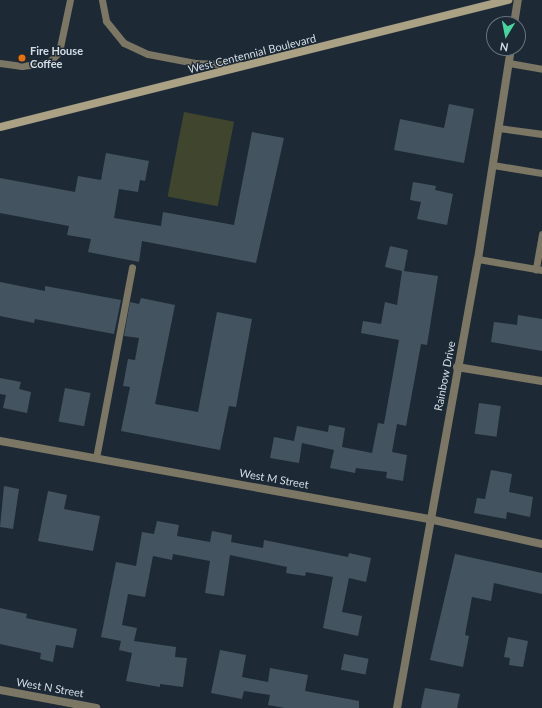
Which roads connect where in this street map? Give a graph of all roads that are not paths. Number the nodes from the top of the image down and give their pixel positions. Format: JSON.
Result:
{"nodes":[{"id":1,"x":70,"y":0,"type":"edge"},
{"id":2,"x":102,"y":0,"type":"edge"},
{"id":3,"x":508,"y":0,"type":"edge"},
{"id":4,"x":518,"y":0,"type":"edge"},
{"id":5,"x":515,"y":16,"type":"edge"},
{"id":6,"x":510,"y":56,"type":"edge"},
{"id":7,"x":0,"y":63,"type":"edge"},
{"id":8,"x":509,"y":63,"type":"junction"},
{"id":9,"x":253,"y":66,"type":"junction"},
{"id":10,"x":542,"y":69,"type":"edge"},
{"id":11,"x":0,"y":127,"type":"edge"},
{"id":12,"x":499,"y":128,"type":"junction"},
{"id":13,"x":542,"y":134,"type":"edge"},
{"id":14,"x":493,"y":165,"type":"junction"},
{"id":15,"x":542,"y":173,"type":"edge"},
{"id":16,"x":542,"y":234,"type":"edge"},
{"id":17,"x":478,"y":259,"type":"junction"},
{"id":18,"x":132,"y":267,"type":"dead end"},
{"id":19,"x":539,"y":269,"type":"edge"},
{"id":20,"x":457,"y":367,"type":"junction"},
{"id":21,"x":542,"y":381,"type":"edge"},
{"id":22,"x":0,"y":441,"type":"edge"},
{"id":23,"x":96,"y":458,"type":"junction"},
{"id":24,"x":429,"y":519,"type":"junction"},
{"id":25,"x":542,"y":544,"type":"edge"},
{"id":26,"x":0,"y":690,"type":"edge"},
{"id":27,"x":96,"y":708,"type":"edge"},
{"id":28,"x":397,"y":708,"type":"edge"}],
"edges":[{"from":1,"to":7,"type":"lane"},
{"from":2,"to":9,"type":"lane"},
{"from":3,"to":9,"type":"main road","name":"West Centennial Boulevard"},
{"from":4,"to":5,"type":"street"},
{"from":6,"to":8,"type":"street","name":"Rainbow Drive"},
{"from":8,"to":10,"type":"lane"},
{"from":8,"to":12,"type":"street","name":"Rainbow Drive"},
{"from":9,"to":11,"type":"main road","name":"West Centennial Boulevard"},
{"from":12,"to":13,"type":"lane"},
{"from":12,"to":14,"type":"street","name":"Rainbow Drive"},
{"from":14,"to":15,"type":"lane"},
{"from":14,"to":17,"type":"street","name":"Rainbow Drive"},
{"from":16,"to":19,"type":"lane"},
{"from":17,"to":19,"type":"lane"},
{"from":17,"to":20,"type":"street","name":"Rainbow Drive"},
{"from":18,"to":23,"type":"lane"},
{"from":20,"to":21,"type":"street"},
{"from":20,"to":24,"type":"street","name":"Rainbow Drive"},
{"from":22,"to":23,"type":"street","name":"West M Street"},
{"from":23,"to":24,"type":"street","name":"West M Street"},
{"from":24,"to":25,"type":"street","name":"West M Street"},
{"from":24,"to":28,"type":"street","name":"Rainbow Drive"},
{"from":26,"to":27,"type":"street","name":"West N Street"}]}
